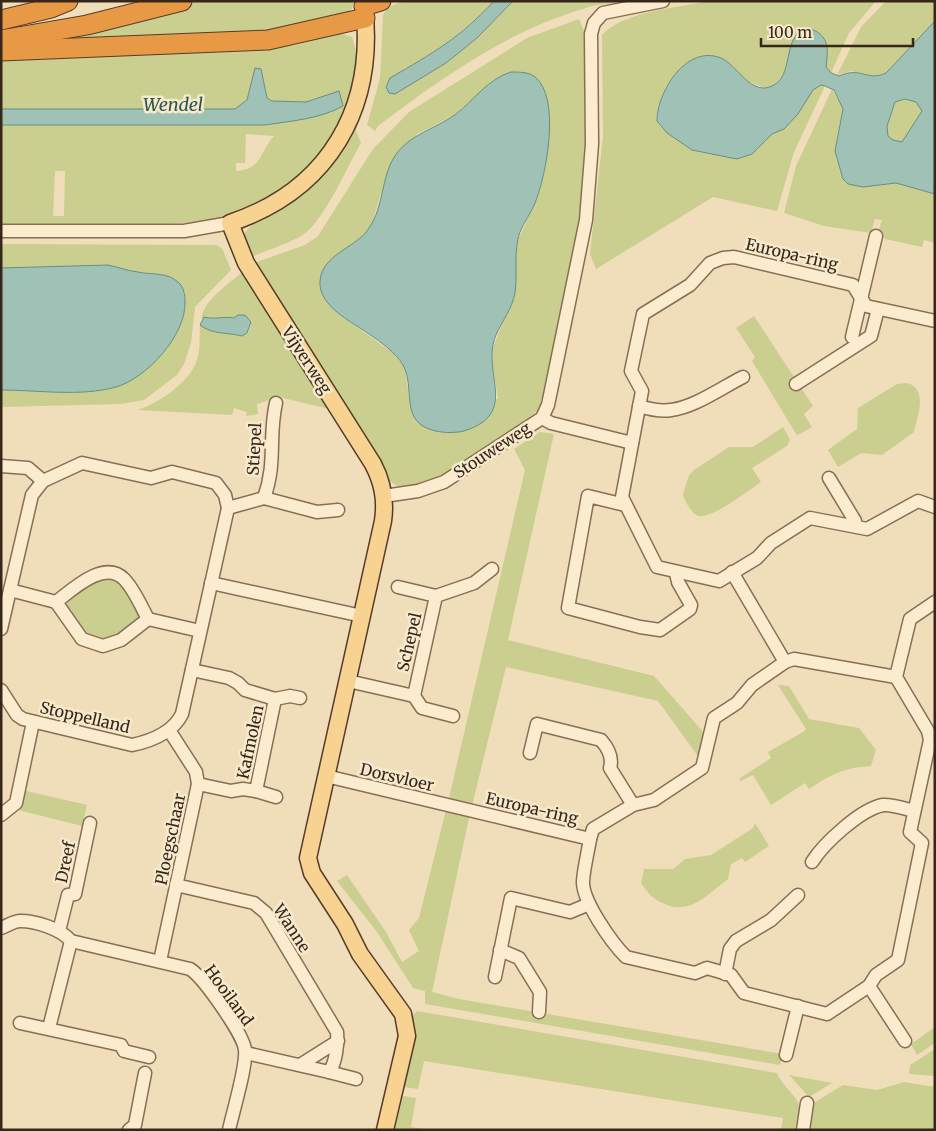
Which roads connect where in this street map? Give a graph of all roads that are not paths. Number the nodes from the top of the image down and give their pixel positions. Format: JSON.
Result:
{"nodes":[{"id":1,"x":68,"y":1,"type":"edge"},
{"id":2,"x":143,"y":1,"type":"edge"},
{"id":3,"x":182,"y":1,"type":"edge"},
{"id":4,"x":663,"y":1,"type":"edge"},
{"id":5,"x":368,"y":7,"type":"edge"},
{"id":6,"x":1,"y":20,"type":"edge"},
{"id":7,"x":1,"y":30,"type":"edge"},
{"id":8,"x":1,"y":40,"type":"edge"},
{"id":9,"x":1,"y":52,"type":"edge"},
{"id":10,"x":230,"y":223,"type":"junction"},
{"id":11,"x":1,"y":231,"type":"edge"},
{"id":12,"x":876,"y":236,"type":"dead end"},
{"id":13,"x":862,"y":297,"type":"junction"},
{"id":14,"x":878,"y":309,"type":"junction"},
{"id":15,"x":935,"y":321,"type":"edge"},
{"id":16,"x":852,"y":337,"type":"dead end"},
{"id":17,"x":743,"y":377,"type":"dead end"},
{"id":18,"x":796,"y":384,"type":"dead end"},
{"id":19,"x":276,"y":403,"type":"dead end"},
{"id":20,"x":639,"y":406,"type":"junction"},
{"id":21,"x":542,"y":418,"type":"junction"},
{"id":22,"x":632,"y":443,"type":"junction"},
{"id":23,"x":1,"y":466,"type":"edge"},
{"id":24,"x":829,"y":478,"type":"dead end"},
{"id":25,"x":43,"y":481,"type":"junction"},
{"id":26,"x":384,"y":496,"type":"junction"},
{"id":27,"x":264,"y":498,"type":"junction"},
{"id":28,"x":625,"y":504,"type":"junction"},
{"id":29,"x":935,"y":507,"type":"edge"},
{"id":30,"x":228,"y":508,"type":"junction"},
{"id":31,"x":338,"y":510,"type":"dead end"},
{"id":32,"x":854,"y":525,"type":"junction"},
{"id":33,"x":492,"y":569,"type":"dead end"},
{"id":34,"x":732,"y":572,"type":"junction"},
{"id":35,"x":676,"y":573,"type":"junction"},
{"id":36,"x":211,"y":583,"type":"junction"},
{"id":37,"x":398,"y":587,"type":"dead end"},
{"id":38,"x":10,"y":590,"type":"junction"},
{"id":39,"x":436,"y":596,"type":"junction"},
{"id":40,"x":56,"y":602,"type":"junction"},
{"id":41,"x":935,"y":602,"type":"edge"},
{"id":42,"x":362,"y":616,"type":"junction"},
{"id":43,"x":148,"y":618,"type":"junction"},
{"id":44,"x":1,"y":629,"type":"edge"},
{"id":45,"x":200,"y":631,"type":"junction"},
{"id":46,"x":784,"y":662,"type":"junction"},
{"id":47,"x":192,"y":670,"type":"junction"},
{"id":48,"x":896,"y":677,"type":"junction"},
{"id":49,"x":348,"y":681,"type":"junction"},
{"id":50,"x":1,"y":690,"type":"edge"},
{"id":51,"x":414,"y":696,"type":"junction"},
{"id":52,"x":300,"y":698,"type":"dead end"},
{"id":53,"x":276,"y":700,"type":"junction"},
{"id":54,"x":453,"y":716,"type":"dead end"},
{"id":55,"x":33,"y":722,"type":"junction"},
{"id":56,"x":169,"y":730,"type":"junction"},
{"id":57,"x":530,"y":753,"type":"dead end"},
{"id":58,"x":326,"y":776,"type":"junction"},
{"id":59,"x":198,"y":784,"type":"junction"},
{"id":60,"x":256,"y":791,"type":"junction"},
{"id":61,"x":276,"y":797,"type":"dead end"},
{"id":62,"x":633,"y":805,"type":"junction"},
{"id":63,"x":460,"y":809,"type":"joint"},
{"id":64,"x":914,"y":810,"type":"junction"},
{"id":65,"x":1,"y":815,"type":"edge"},
{"id":66,"x":90,"y":823,"type":"dead end"},
{"id":67,"x":590,"y":838,"type":"junction"},
{"id":68,"x":812,"y":862,"type":"dead end"},
{"id":69,"x":176,"y":885,"type":"junction"},
{"id":70,"x":798,"y":895,"type":"dead end"},
{"id":71,"x":588,"y":904,"type":"junction"},
{"id":72,"x":1,"y":928,"type":"edge"},
{"id":73,"x":59,"y":931,"type":"junction"},
{"id":74,"x":71,"y":941,"type":"junction"},
{"id":75,"x":500,"y":950,"type":"junction"},
{"id":76,"x":160,"y":961,"type":"junction"},
{"id":77,"x":725,"y":974,"type":"junction"},
{"id":78,"x":495,"y":977,"type":"dead end"},
{"id":79,"x":869,"y":986,"type":"junction"},
{"id":80,"x":798,"y":1006,"type":"junction"},
{"id":81,"x":539,"y":1012,"type":"dead end"},
{"id":82,"x":20,"y":1023,"type":"dead end"},
{"id":83,"x":49,"y":1028,"type":"junction"},
{"id":84,"x":338,"y":1041,"type":"junction"},
{"id":85,"x":905,"y":1041,"type":"dead end"},
{"id":86,"x":246,"y":1054,"type":"junction"},
{"id":87,"x":786,"y":1055,"type":"dead end"},
{"id":88,"x":149,"y":1056,"type":"dead end"},
{"id":89,"x":300,"y":1065,"type":"junction"},
{"id":90,"x":329,"y":1072,"type":"junction"},
{"id":91,"x":145,"y":1073,"type":"dead end"},
{"id":92,"x":356,"y":1079,"type":"dead end"},
{"id":93,"x":807,"y":1103,"type":"dead end"},
{"id":94,"x":129,"y":1130,"type":"edge"},
{"id":95,"x":229,"y":1130,"type":"edge"},
{"id":96,"x":385,"y":1130,"type":"edge"},
{"id":97,"x":803,"y":1130,"type":"edge"}],
"edges":[{"from":1,"to":6,"type":"highway"},
{"from":2,"to":7,"type":"highway"},
{"from":3,"to":8,"type":"highway"},
{"from":4,"to":21,"type":"street","name":"Stouweweg"},
{"from":5,"to":9,"type":"highway"},
{"from":5,"to":10,"type":"main road"},
{"from":10,"to":11,"type":"street"},
{"from":10,"to":26,"type":"main road","name":"Vijverweg"},
{"from":12,"to":13,"type":"street"},
{"from":13,"to":14,"type":"street","name":"Europa-ring"},
{"from":13,"to":16,"type":"street"},
{"from":13,"to":20,"type":"street","name":"Europa-ring"},
{"from":14,"to":15,"type":"street","name":"Europa-ring"},
{"from":14,"to":18,"type":"street"},
{"from":17,"to":20,"type":"street"},
{"from":19,"to":27,"type":"street","name":"Stiepel"},
{"from":20,"to":22,"type":"street","name":"Europa-ring"},
{"from":21,"to":22,"type":"street"},
{"from":21,"to":26,"type":"street","name":"Stouweweg"},
{"from":22,"to":28,"type":"street","name":"Europa-ring"},
{"from":23,"to":25,"type":"street"},
{"from":24,"to":32,"type":"street"},
{"from":25,"to":30,"type":"street"},
{"from":25,"to":38,"type":"street"},
{"from":26,"to":42,"type":"main road"},
{"from":27,"to":30,"type":"street","name":"Stiepel"},
{"from":27,"to":31,"type":"street","name":"Stiepel"},
{"from":28,"to":35,"type":"street"},
{"from":28,"to":35,"type":"street"},
{"from":29,"to":32,"type":"street"},
{"from":30,"to":36,"type":"street","name":"Stoppelland"},
{"from":32,"to":34,"type":"street"},
{"from":33,"to":39,"type":"street","name":"Schepel"},
{"from":34,"to":35,"type":"street"},
{"from":34,"to":46,"type":"street"},
{"from":36,"to":42,"type":"street"},
{"from":36,"to":45,"type":"street","name":"Stoppelland"},
{"from":37,"to":39,"type":"street","name":"Schepel"},
{"from":38,"to":40,"type":"street"},
{"from":38,"to":44,"type":"street"},
{"from":39,"to":51,"type":"street","name":"Schepel"},
{"from":40,"to":43,"type":"street"},
{"from":40,"to":43,"type":"street"},
{"from":41,"to":48,"type":"street"},
{"from":42,"to":49,"type":"main road"},
{"from":43,"to":45,"type":"street"},
{"from":45,"to":47,"type":"street","name":"Stoppelland"},
{"from":46,"to":48,"type":"street"},
{"from":46,"to":62,"type":"street"},
{"from":47,"to":53,"type":"street","name":"Kafmolen"},
{"from":47,"to":56,"type":"street","name":"Stoppelland"},
{"from":48,"to":64,"type":"street","name":"Europa-ring"},
{"from":49,"to":51,"type":"street","name":"Schepel"},
{"from":49,"to":58,"type":"main road"},
{"from":50,"to":55,"type":"street","name":"Stoppelland"},
{"from":51,"to":54,"type":"street","name":"Schepel"},
{"from":52,"to":53,"type":"street","name":"Kafmolen"},
{"from":53,"to":60,"type":"street","name":"Kafmolen"},
{"from":55,"to":56,"type":"street","name":"Stoppelland"},
{"from":55,"to":65,"type":"street"},
{"from":56,"to":59,"type":"street","name":"Ploegschaar"},
{"from":57,"to":62,"type":"street"},
{"from":58,"to":63,"type":"street","name":"Dorsvloer"},
{"from":58,"to":96,"type":"main road"},
{"from":59,"to":60,"type":"street","name":"Kafmolen"},
{"from":59,"to":69,"type":"street","name":"Ploegschaar"},
{"from":60,"to":61,"type":"street","name":"Kafmolen"},
{"from":62,"to":67,"type":"street"},
{"from":63,"to":67,"type":"street","name":"Europa-ring"},
{"from":64,"to":68,"type":"street"},
{"from":64,"to":79,"type":"street","name":"Europa-ring"},
{"from":66,"to":73,"type":"street","name":"Dreef"},
{"from":67,"to":71,"type":"street","name":"Europa-ring"},
{"from":69,"to":76,"type":"street","name":"Ploegschaar"},
{"from":69,"to":84,"type":"street","name":"Wanne"},
{"from":70,"to":77,"type":"street"},
{"from":71,"to":75,"type":"street"},
{"from":71,"to":77,"type":"street","name":"Europa-ring"},
{"from":72,"to":73,"type":"street","name":"Hooiland"},
{"from":73,"to":74,"type":"street","name":"Hooiland"},
{"from":74,"to":76,"type":"street","name":"Hooiland"},
{"from":74,"to":83,"type":"street"},
{"from":75,"to":78,"type":"street"},
{"from":75,"to":81,"type":"street"},
{"from":76,"to":86,"type":"street","name":"Hooiland"},
{"from":77,"to":80,"type":"street","name":"Europa-ring"},
{"from":79,"to":80,"type":"street","name":"Europa-ring"},
{"from":79,"to":85,"type":"street"},
{"from":80,"to":87,"type":"street"},
{"from":82,"to":83,"type":"street"},
{"from":83,"to":88,"type":"street"},
{"from":84,"to":89,"type":"street"},
{"from":84,"to":90,"type":"street"},
{"from":86,"to":89,"type":"street"},
{"from":86,"to":95,"type":"street"},
{"from":89,"to":90,"type":"street"},
{"from":90,"to":92,"type":"street"},
{"from":91,"to":94,"type":"street"},
{"from":93,"to":97,"type":"street"}]}
